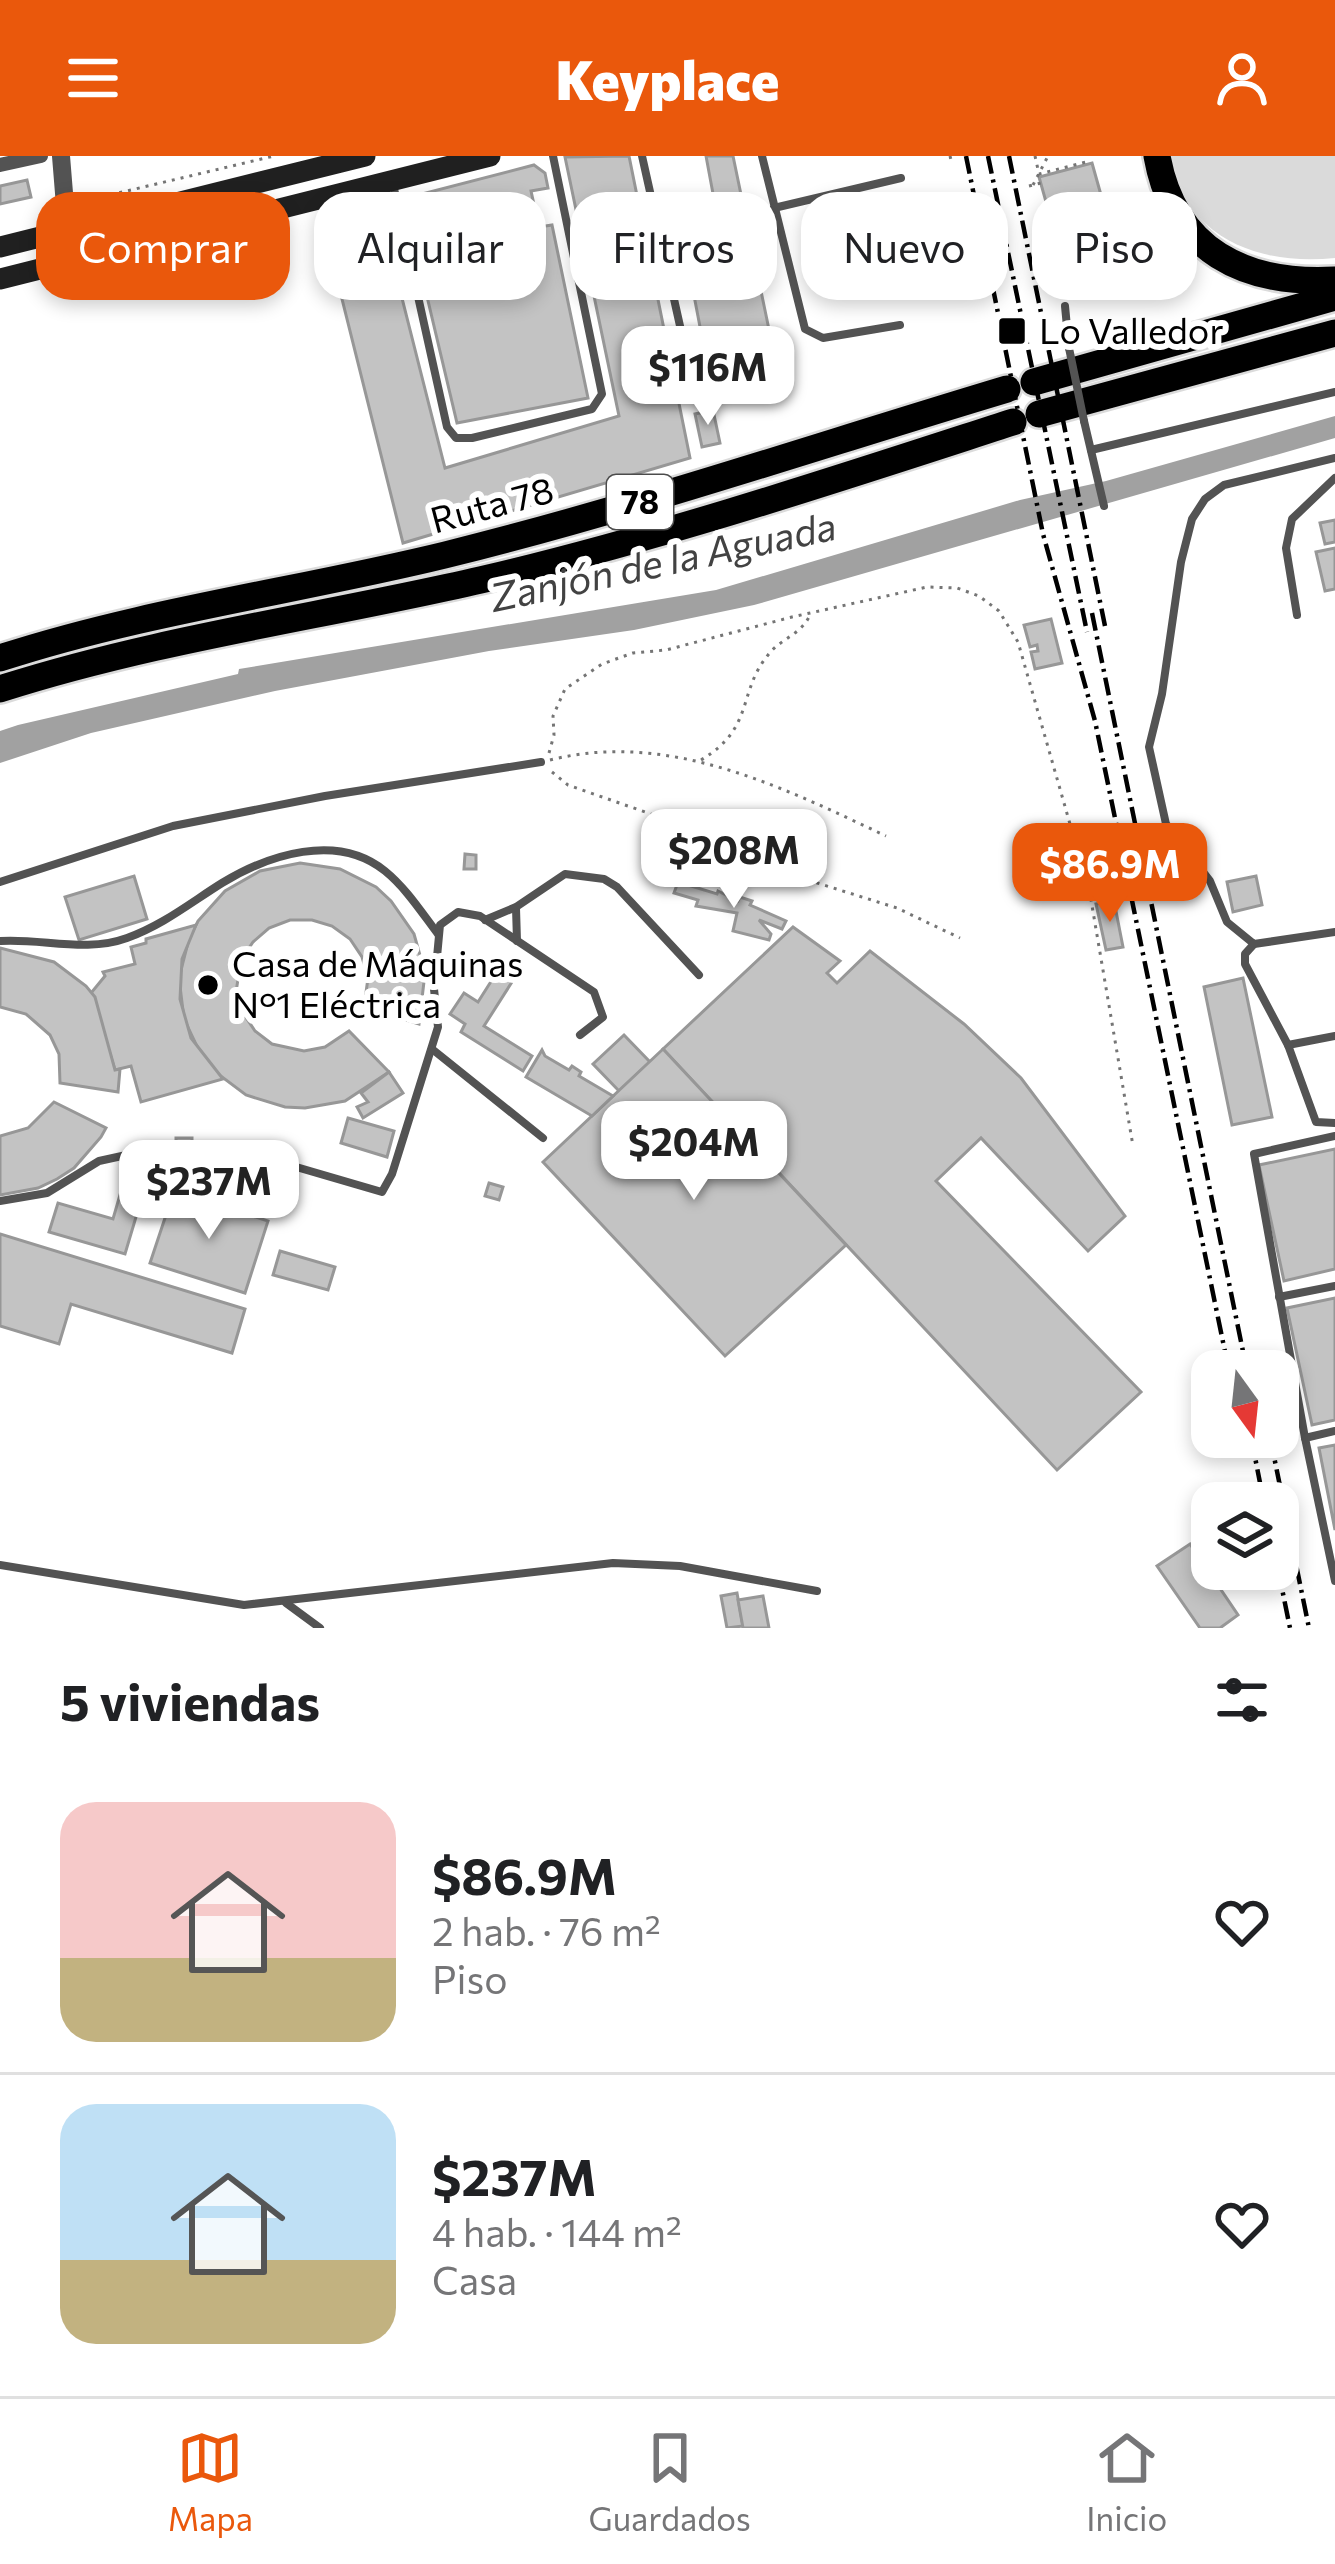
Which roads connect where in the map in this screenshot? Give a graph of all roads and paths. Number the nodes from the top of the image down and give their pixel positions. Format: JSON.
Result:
{"nodes":[{"id":1,"x":41,"y":156,"type":"edge"},
{"id":2,"x":61,"y":156,"type":"edge"},
{"id":3,"x":274,"y":156,"type":"edge"},
{"id":4,"x":365,"y":156,"type":"edge"},
{"id":5,"x":490,"y":156,"type":"edge"},
{"id":6,"x":554,"y":156,"type":"edge"},
{"id":7,"x":642,"y":156,"type":"edge"},
{"id":8,"x":762,"y":156,"type":"edge"},
{"id":9,"x":950,"y":156,"type":"edge"},
{"id":10,"x":1035,"y":156,"type":"edge"},
{"id":11,"x":1048,"y":156,"type":"edge"},
{"id":12,"x":1156,"y":156,"type":"edge"},
{"id":13,"x":322,"y":162,"type":"edge"},
{"id":14,"x":1086,"y":162,"type":"dead end"},
{"id":15,"x":952,"y":164,"type":"dead end"},
{"id":16,"x":0,"y":165,"type":"edge"},
{"id":17,"x":1039,"y":174,"type":"junction"},
{"id":18,"x":901,"y":178,"type":"dead end"},
{"id":19,"x":392,"y":180,"type":"junction"},
{"id":20,"x":1041,"y":183,"type":"dead end"},
{"id":21,"x":64,"y":192,"type":"edge"},
{"id":22,"x":126,"y":192,"type":"edge"},
{"id":23,"x":210,"y":192,"type":"edge"},
{"id":24,"x":771,"y":192,"type":"edge"},
{"id":25,"x":290,"y":206,"type":"edge"},
{"id":26,"x":777,"y":208,"type":"edge"},
{"id":27,"x":777,"y":216,"type":"edge"},
{"id":28,"x":36,"y":238,"type":"edge"},
{"id":29,"x":0,"y":247,"type":"edge"},
{"id":30,"x":36,"y":270,"type":"edge"},
{"id":31,"x":0,"y":279,"type":"edge"},
{"id":32,"x":1335,"y":280,"type":"edge"},
{"id":33,"x":1335,"y":298,"type":"edge"},
{"id":34,"x":1065,"y":306,"type":"dead end"},
{"id":35,"x":901,"y":325,"type":"dead end"},
{"id":36,"x":1335,"y":333,"type":"edge"},
{"id":37,"x":694,"y":392,"type":"dead end"},
{"id":38,"x":1335,"y":392,"type":"edge"},
{"id":39,"x":1091,"y":450,"type":"junction"},
{"id":40,"x":1335,"y":458,"type":"edge"},
{"id":41,"x":1335,"y":478,"type":"edge"},
{"id":42,"x":1104,"y":506,"type":"dead end"},
{"id":43,"x":810,"y":612,"type":"junction"},
{"id":44,"x":1297,"y":615,"type":"dead end"},
{"id":45,"x":0,"y":658,"type":"edge"},
{"id":46,"x":0,"y":689,"type":"edge"},
{"id":47,"x":700,"y":761,"type":"junction"},
{"id":48,"x":541,"y":762,"type":"junction"},
{"id":49,"x":886,"y":836,"type":"dead end"},
{"id":50,"x":0,"y":881,"type":"edge"},
{"id":51,"x":516,"y":907,"type":"junction"},
{"id":52,"x":485,"y":920,"type":"junction"},
{"id":53,"x":1335,"y":932,"type":"edge"},
{"id":54,"x":439,"y":934,"type":"junction"},
{"id":55,"x":959,"y":938,"type":"dead end"},
{"id":56,"x":0,"y":940,"type":"edge"},
{"id":57,"x":517,"y":941,"type":"junction"},
{"id":58,"x":1254,"y":944,"type":"junction"},
{"id":59,"x":699,"y":974,"type":"dead end"},
{"id":60,"x":580,"y":1035,"type":"dead end"},
{"id":61,"x":1335,"y":1036,"type":"edge"},
{"id":62,"x":1288,"y":1045,"type":"junction"},
{"id":63,"x":432,"y":1049,"type":"junction"},
{"id":64,"x":1335,"y":1123,"type":"edge"},
{"id":65,"x":1335,"y":1136,"type":"edge"},
{"id":66,"x":543,"y":1138,"type":"dead end"},
{"id":67,"x":1133,"y":1146,"type":"dead end"},
{"id":68,"x":0,"y":1201,"type":"edge"},
{"id":69,"x":1335,"y":1286,"type":"edge"},
{"id":70,"x":1280,"y":1297,"type":"junction"},
{"id":71,"x":1335,"y":1431,"type":"edge"},
{"id":72,"x":1305,"y":1438,"type":"junction"},
{"id":73,"x":0,"y":1564,"type":"edge"},
{"id":74,"x":1335,"y":1580,"type":"edge"},
{"id":75,"x":817,"y":1591,"type":"dead end"},
{"id":76,"x":285,"y":1602,"type":"junction"},
{"id":77,"x":320,"y":1628,"type":"edge"}],
"edges":[{"from":1,"to":16,"type":"street"},
{"from":2,"to":21,"type":"street"},
{"from":3,"to":22,"type":"path"},
{"from":4,"to":13,"type":"main road"},
{"from":5,"to":19,"type":"main road"},
{"from":6,"to":19,"type":"lane"},
{"from":7,"to":37,"type":"lane"},
{"from":8,"to":24,"type":"lane"},
{"from":9,"to":15,"type":"path"},
{"from":10,"to":17,"type":"path"},
{"from":11,"to":17,"type":"path"},
{"from":12,"to":32,"type":"highway"},
{"from":13,"to":23,"type":"main road"},
{"from":14,"to":17,"type":"path"},
{"from":17,"to":20,"type":"path"},
{"from":18,"to":26,"type":"lane"},
{"from":19,"to":25,"type":"main road"},
{"from":27,"to":35,"type":"lane"},
{"from":28,"to":29,"type":"main road"},
{"from":30,"to":31,"type":"main road"},
{"from":33,"to":45,"type":"highway","name":"Ruta 78","number":"78"},
{"from":34,"to":39,"type":"lane","bridge":true},
{"from":36,"to":46,"type":"highway","name":"Ruta 78","number":"78"},
{"from":38,"to":39,"type":"lane"},
{"from":39,"to":42,"type":"lane"},
{"from":40,"to":58,"type":"lane"},
{"from":41,"to":44,"type":"lane"},
{"from":43,"to":47,"type":"path"},
{"from":43,"to":48,"type":"path"},
{"from":43,"to":67,"type":"path"},
{"from":47,"to":48,"type":"path"},
{"from":47,"to":49,"type":"path"},
{"from":48,"to":50,"type":"lane"},
{"from":48,"to":55,"type":"path"},
{"from":51,"to":52,"type":"lane"},
{"from":51,"to":57,"type":"lane"},
{"from":51,"to":59,"type":"lane"},
{"from":52,"to":54,"type":"lane"},
{"from":52,"to":57,"type":"lane"},
{"from":53,"to":58,"type":"lane"},
{"from":54,"to":56,"type":"lane"},
{"from":54,"to":63,"type":"lane"},
{"from":57,"to":60,"type":"lane"},
{"from":58,"to":62,"type":"lane"},
{"from":61,"to":62,"type":"lane"},
{"from":62,"to":64,"type":"lane"},
{"from":63,"to":66,"type":"lane"},
{"from":63,"to":68,"type":"lane"},
{"from":65,"to":70,"type":"lane"},
{"from":69,"to":70,"type":"lane"},
{"from":70,"to":72,"type":"lane"},
{"from":71,"to":72,"type":"lane"},
{"from":72,"to":74,"type":"lane"},
{"from":73,"to":76,"type":"lane"},
{"from":75,"to":76,"type":"lane"},
{"from":76,"to":77,"type":"lane"}]}
